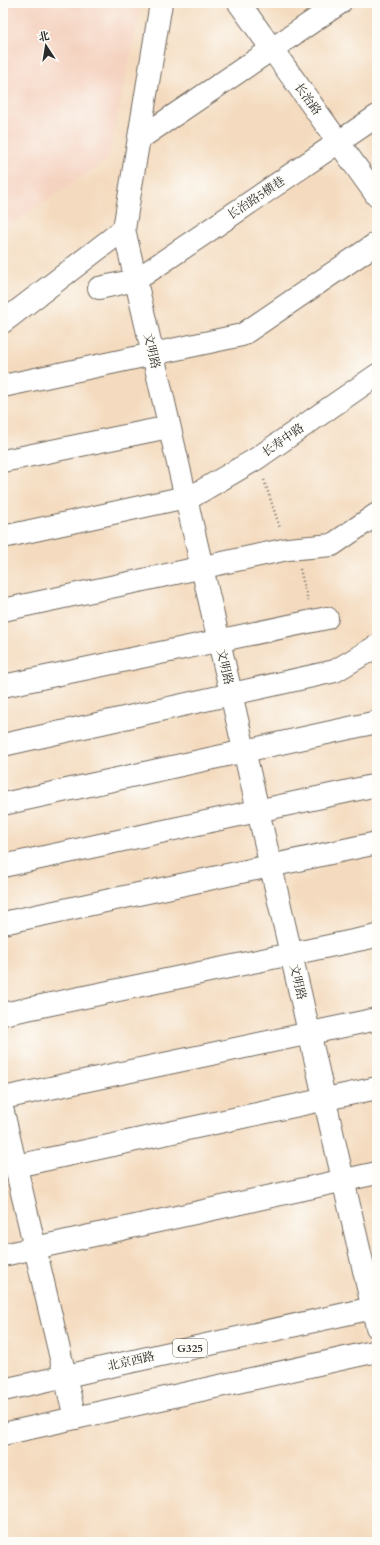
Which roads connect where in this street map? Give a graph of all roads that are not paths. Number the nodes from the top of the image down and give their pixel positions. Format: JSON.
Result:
{"nodes":[{"id":1,"x":161,"y":3,"type":"edge"},
{"id":2,"x":239,"y":3,"type":"edge"},
{"id":3,"x":340,"y":3,"type":"edge"},
{"id":4,"x":272,"y":49,"type":"junction"},
{"id":5,"x":377,"y":116,"type":"edge"},
{"id":6,"x":139,"y":139,"type":"junction"},
{"id":7,"x":338,"y":142,"type":"junction"},
{"id":8,"x":377,"y":196,"type":"edge"},
{"id":9,"x":124,"y":229,"type":"junction"},
{"id":10,"x":377,"y":243,"type":"edge"},
{"id":11,"x":136,"y":280,"type":"junction"},
{"id":12,"x":99,"y":288,"type":"dead end"},
{"id":13,"x":3,"y":322,"type":"edge"},
{"id":14,"x":152,"y":353,"type":"junction"},
{"id":15,"x":377,"y":375,"type":"edge"},
{"id":16,"x":3,"y":386,"type":"edge"},
{"id":17,"x":169,"y":426,"type":"junction"},
{"id":18,"x":3,"y":461,"type":"edge"},
{"id":19,"x":186,"y":498,"type":"junction"},
{"id":20,"x":377,"y":514,"type":"edge"},
{"id":21,"x":3,"y":537,"type":"edge"},
{"id":22,"x":202,"y":568,"type":"junction"},
{"id":23,"x":3,"y":610,"type":"edge"},
{"id":24,"x":319,"y":619,"type":"road end"},
{"id":25,"x":219,"y":640,"type":"junction"},
{"id":26,"x":377,"y":646,"type":"edge"},
{"id":27,"x":3,"y":686,"type":"edge"},
{"id":28,"x":231,"y":694,"type":"junction"},
{"id":29,"x":377,"y":722,"type":"edge"},
{"id":30,"x":3,"y":745,"type":"edge"},
{"id":31,"x":244,"y":751,"type":"junction"},
{"id":32,"x":377,"y":785,"type":"edge"},
{"id":33,"x":3,"y":804,"type":"edge"},
{"id":34,"x":258,"y":811,"type":"junction"},
{"id":35,"x":377,"y":843,"type":"edge"},
{"id":36,"x":3,"y":866,"type":"edge"},
{"id":37,"x":271,"y":866,"type":"junction"},
{"id":38,"x":3,"y":923,"type":"edge"},
{"id":39,"x":377,"y":936,"type":"edge"},
{"id":40,"x":291,"y":954,"type":"junction"},
{"id":41,"x":3,"y":1014,"type":"edge"},
{"id":42,"x":377,"y":1019,"type":"edge"},
{"id":43,"x":309,"y":1034,"type":"junction"},
{"id":44,"x":377,"y":1088,"type":"edge"},
{"id":45,"x":3,"y":1098,"type":"edge"},
{"id":46,"x":324,"y":1100,"type":"junction"},
{"id":47,"x":3,"y":1112,"type":"edge"},
{"id":48,"x":12,"y":1166,"type":"edge"},
{"id":49,"x":377,"y":1172,"type":"edge"},
{"id":50,"x":343,"y":1180,"type":"junction"},
{"id":51,"x":35,"y":1248,"type":"junction"},
{"id":52,"x":3,"y":1255,"type":"edge"},
{"id":53,"x":376,"y":1314,"type":"edge"},
{"id":54,"x":377,"y":1351,"type":"edge"},
{"id":55,"x":65,"y":1376,"type":"junction"},
{"id":56,"x":3,"y":1390,"type":"edge"},
{"id":57,"x":75,"y":1418,"type":"junction"},
{"id":58,"x":3,"y":1434,"type":"edge"}],
"edges":[{"from":1,"to":6,"type":"main road","name":"文明路"},
{"from":2,"to":4,"type":"main road","name":"长治路"},
{"from":3,"to":4,"type":"main road"},
{"from":4,"to":6,"type":"main road"},
{"from":4,"to":7,"type":"main road","name":"长治路"},
{"from":5,"to":7,"type":"main road","name":"长治路5横巷"},
{"from":6,"to":9,"type":"main road","name":"文明路"},
{"from":7,"to":8,"type":"main road","name":"长治路"},
{"from":7,"to":11,"type":"main road","name":"长治路5横巷"},
{"from":9,"to":11,"type":"main road","name":"文明路"},
{"from":9,"to":13,"type":"main road"},
{"from":10,"to":14,"type":"main road"},
{"from":11,"to":12,"type":"main road"},
{"from":11,"to":14,"type":"main road","name":"文明路"},
{"from":14,"to":16,"type":"main road"},
{"from":14,"to":17,"type":"main road","name":"文明路"},
{"from":15,"to":19,"type":"main road","name":"长寿中路"},
{"from":17,"to":18,"type":"main road"},
{"from":17,"to":19,"type":"main road","name":"文明路"},
{"from":19,"to":21,"type":"main road","name":"长寿中路"},
{"from":19,"to":22,"type":"main road","name":"文明路"},
{"from":20,"to":22,"type":"main road"},
{"from":22,"to":23,"type":"main road"},
{"from":22,"to":25,"type":"main road","name":"文明路"},
{"from":24,"to":25,"type":"main road"},
{"from":25,"to":27,"type":"main road"},
{"from":25,"to":28,"type":"main road","name":"文明路"},
{"from":26,"to":28,"type":"main road"},
{"from":28,"to":30,"type":"main road"},
{"from":28,"to":31,"type":"main road","name":"文明路"},
{"from":29,"to":31,"type":"main road"},
{"from":31,"to":33,"type":"main road"},
{"from":31,"to":34,"type":"main road","name":"文明路"},
{"from":32,"to":34,"type":"main road"},
{"from":34,"to":36,"type":"main road"},
{"from":34,"to":37,"type":"main road","name":"文明路"},
{"from":35,"to":37,"type":"main road"},
{"from":37,"to":38,"type":"main road"},
{"from":37,"to":40,"type":"main road","name":"文明路"},
{"from":39,"to":40,"type":"main road"},
{"from":40,"to":41,"type":"main road"},
{"from":40,"to":43,"type":"main road","name":"文明路"},
{"from":42,"to":43,"type":"main road"},
{"from":43,"to":45,"type":"main road"},
{"from":43,"to":46,"type":"main road","name":"文明路"},
{"from":44,"to":46,"type":"main road"},
{"from":46,"to":48,"type":"main road"},
{"from":46,"to":50,"type":"main road","name":"文明路"},
{"from":47,"to":48,"type":"main road"},
{"from":48,"to":51,"type":"main road"},
{"from":49,"to":50,"type":"main road"},
{"from":50,"to":51,"type":"main road"},
{"from":50,"to":53,"type":"main road","name":"文明路"},
{"from":51,"to":52,"type":"main road"},
{"from":51,"to":55,"type":"main road"},
{"from":53,"to":55,"type":"main road","name":"北京西路","number":"G325"},
{"from":54,"to":57,"type":"main road"},
{"from":55,"to":56,"type":"main road","name":"北京西路","number":"G325"},
{"from":55,"to":57,"type":"main road"},
{"from":57,"to":58,"type":"main road"}]}
